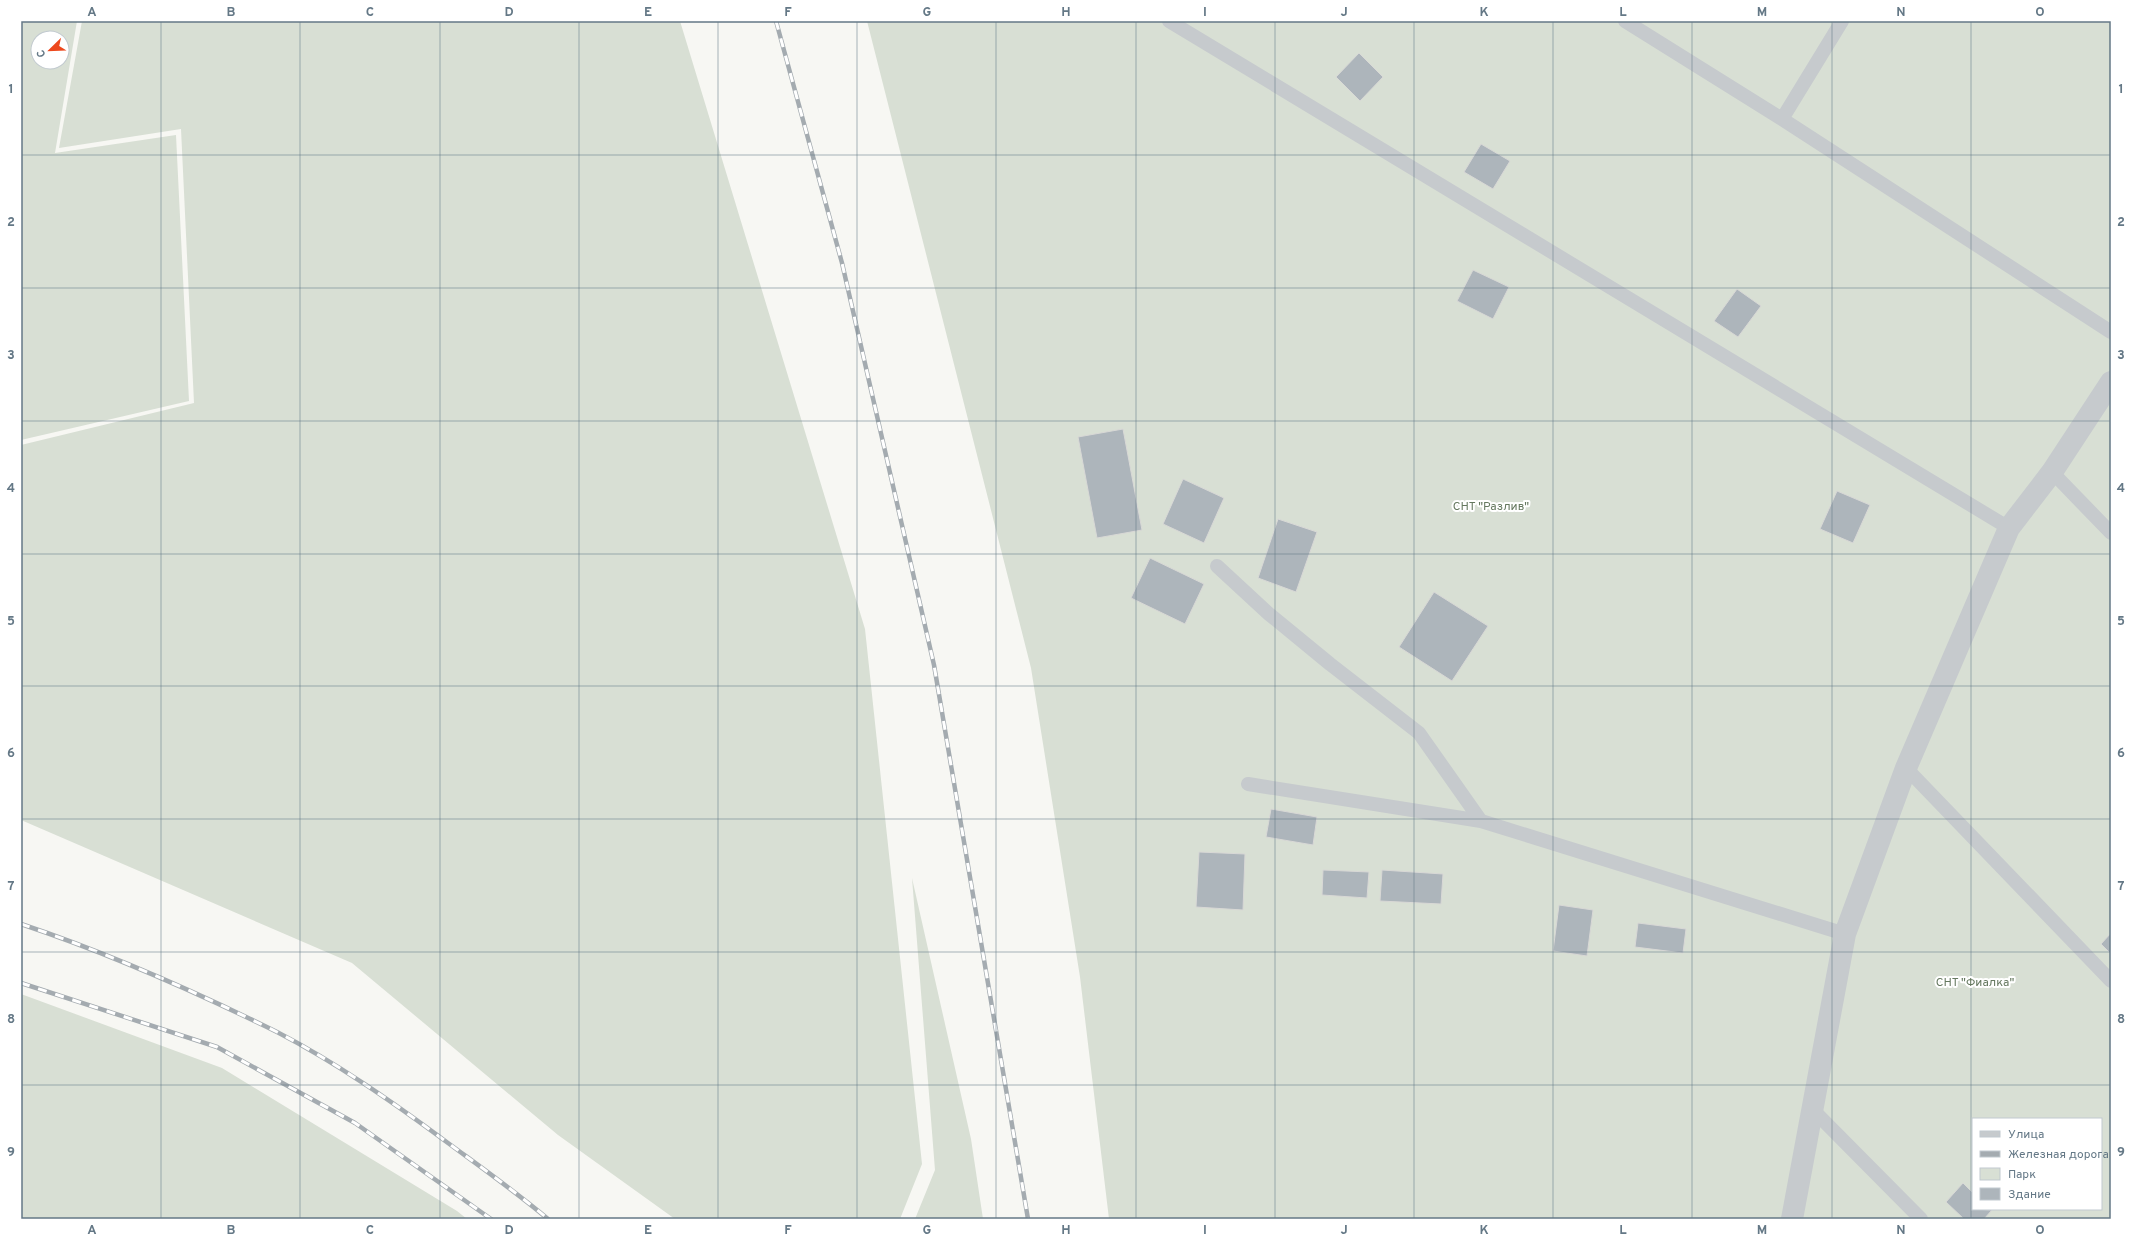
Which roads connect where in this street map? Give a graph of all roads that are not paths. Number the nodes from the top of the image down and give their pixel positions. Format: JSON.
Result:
{"nodes":[{"id":1,"x":1169,"y":21,"type":"edge"},
{"id":2,"x":1625,"y":21,"type":"edge"},
{"id":3,"x":1842,"y":21,"type":"edge"},
{"id":4,"x":1782,"y":119,"type":"junction"},
{"id":5,"x":2111,"y":332,"type":"edge"},
{"id":6,"x":2111,"y":382,"type":"edge"},
{"id":7,"x":2052,"y":472,"type":"junction"},
{"id":8,"x":2009,"y":528,"type":"junction"},
{"id":9,"x":2111,"y":534,"type":"edge"},
{"id":10,"x":1217,"y":566,"type":"dead end"},
{"id":11,"x":1906,"y":768,"type":"junction"},
{"id":12,"x":1248,"y":784,"type":"dead end"},
{"id":13,"x":1481,"y":821,"type":"junction"},
{"id":14,"x":1845,"y":934,"type":"junction"},
{"id":15,"x":2111,"y":981,"type":"edge"},
{"id":16,"x":1814,"y":1111,"type":"junction"},
{"id":17,"x":1792,"y":1219,"type":"edge"},
{"id":18,"x":1921,"y":1219,"type":"edge"}],
"edges":[{"from":1,"to":8,"type":"lane"},
{"from":2,"to":4,"type":"lane"},
{"from":3,"to":4,"type":"lane"},
{"from":4,"to":5,"type":"lane"},
{"from":6,"to":7,"type":"street"},
{"from":7,"to":8,"type":"street"},
{"from":7,"to":9,"type":"lane"},
{"from":8,"to":11,"type":"street"},
{"from":10,"to":13,"type":"lane"},
{"from":11,"to":14,"type":"street"},
{"from":11,"to":15,"type":"lane"},
{"from":12,"to":13,"type":"lane"},
{"from":13,"to":14,"type":"lane"},
{"from":14,"to":16,"type":"street"},
{"from":16,"to":17,"type":"street"},
{"from":16,"to":18,"type":"lane"}]}
